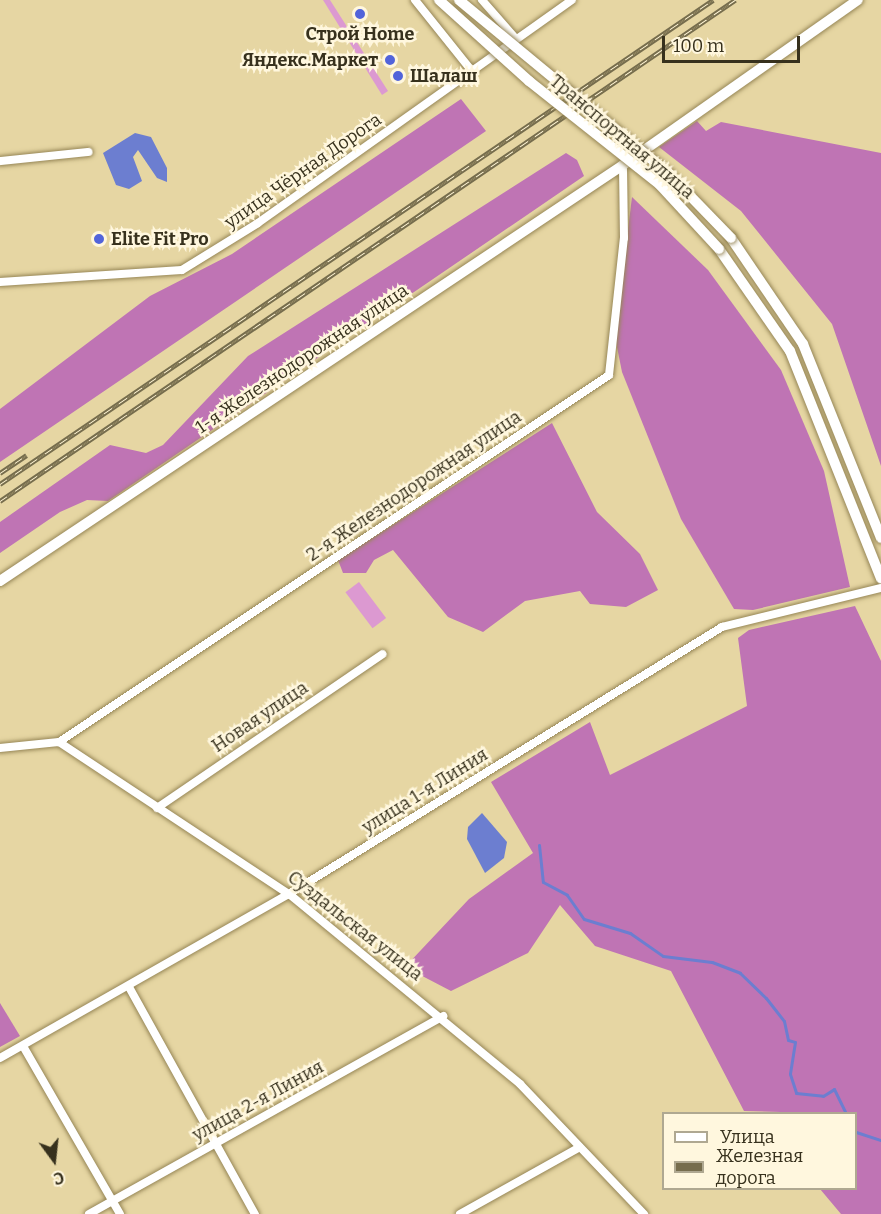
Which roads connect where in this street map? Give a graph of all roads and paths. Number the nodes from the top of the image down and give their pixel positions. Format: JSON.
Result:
{"nodes":[{"id":1,"x":415,"y":0,"type":"edge"},
{"id":2,"x":439,"y":0,"type":"edge"},
{"id":3,"x":459,"y":0,"type":"edge"},
{"id":4,"x":482,"y":0,"type":"edge"},
{"id":5,"x":572,"y":0,"type":"edge"},
{"id":6,"x":858,"y":0,"type":"edge"},
{"id":7,"x":515,"y":38,"type":"junction"},
{"id":8,"x":471,"y":70,"type":"junction"},
{"id":9,"x":89,"y":152,"type":"dead end"},
{"id":10,"x":0,"y":161,"type":"edge"},
{"id":11,"x":623,"y":165,"type":"junction"},
{"id":12,"x":0,"y":282,"type":"edge"},
{"id":13,"x":881,"y":538,"type":"edge"},
{"id":14,"x":881,"y":579,"type":"edge"},
{"id":15,"x":0,"y":581,"type":"edge"},
{"id":16,"x":881,"y":588,"type":"edge"},
{"id":17,"x":383,"y":654,"type":"dead end"},
{"id":18,"x":59,"y":742,"type":"junction"},
{"id":19,"x":0,"y":748,"type":"edge"},
{"id":20,"x":0,"y":758,"type":"edge"},
{"id":21,"x":157,"y":808,"type":"junction"},
{"id":22,"x":289,"y":894,"type":"junction"},
{"id":23,"x":129,"y":987,"type":"junction"},
{"id":24,"x":443,"y":1017,"type":"junction"},
{"id":25,"x":23,"y":1046,"type":"junction"},
{"id":26,"x":0,"y":1058,"type":"edge"},
{"id":27,"x":216,"y":1143,"type":"junction"},
{"id":28,"x":580,"y":1147,"type":"junction"},
{"id":29,"x":112,"y":1201,"type":"junction"},
{"id":30,"x":90,"y":1214,"type":"edge"},
{"id":31,"x":120,"y":1214,"type":"edge"},
{"id":32,"x":255,"y":1214,"type":"edge"},
{"id":33,"x":460,"y":1214,"type":"edge"},
{"id":34,"x":644,"y":1214,"type":"edge"}],
"edges":[{"from":1,"to":8,"type":"street"},
{"from":2,"to":14,"type":"street","name":"Транспортная улица","bridge":true},
{"from":3,"to":13,"type":"street","name":"Транспортная улица","bridge":true},
{"from":4,"to":7,"type":"street"},
{"from":5,"to":7,"type":"street","name":"улица Чёрная Дорога"},
{"from":6,"to":11,"type":"street","name":"1-я Железнодорожная улица"},
{"from":7,"to":8,"type":"street","name":"улица Чёрная Дорога"},
{"from":8,"to":12,"type":"street","name":"улица Чёрная Дорога"},
{"from":9,"to":10,"type":"street"},
{"from":11,"to":15,"type":"street","name":"1-я Железнодорожная улица"},
{"from":11,"to":18,"type":"street","name":"2-я Железнодорожная улица"},
{"from":16,"to":22,"type":"street","name":"улица 1-я Линия"},
{"from":17,"to":21,"type":"street","name":"Новая улица"},
{"from":18,"to":19,"type":"street"},
{"from":18,"to":21,"type":"street","name":"Суздальская улица"},
{"from":19,"to":20,"type":"street"},
{"from":21,"to":22,"type":"street","name":"Суздальская улица"},
{"from":22,"to":23,"type":"street","name":"улица 1-я Линия"},
{"from":22,"to":24,"type":"street","name":"Суздальская улица"},
{"from":23,"to":25,"type":"street","name":"улица 1-я Линия"},
{"from":23,"to":27,"type":"street"},
{"from":24,"to":27,"type":"street","name":"улица 2-я Линия"},
{"from":24,"to":28,"type":"street","name":"Суздальская улица"},
{"from":25,"to":26,"type":"street","name":"улица 1-я Линия"},
{"from":25,"to":29,"type":"street"},
{"from":27,"to":29,"type":"street","name":"улица 2-я Линия"},
{"from":27,"to":32,"type":"street"},
{"from":28,"to":33,"type":"street"},
{"from":28,"to":34,"type":"street","name":"Суздальская улица"},
{"from":29,"to":30,"type":"street","name":"улица 2-я Линия"},
{"from":29,"to":31,"type":"street"}]}
